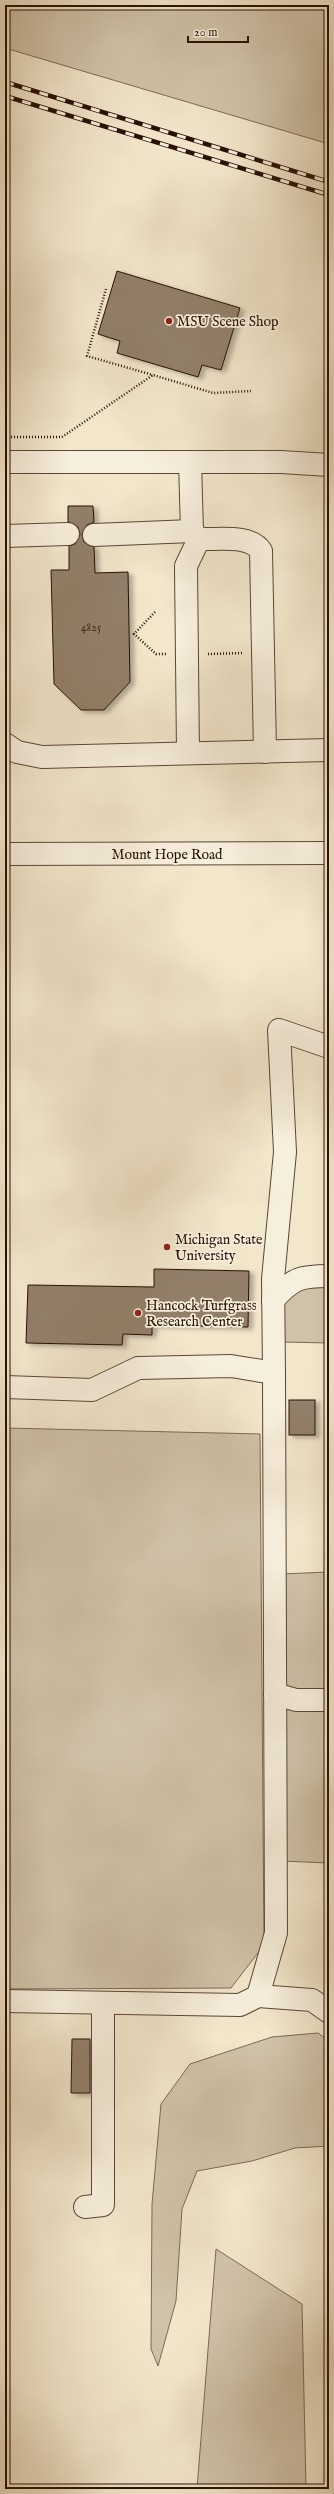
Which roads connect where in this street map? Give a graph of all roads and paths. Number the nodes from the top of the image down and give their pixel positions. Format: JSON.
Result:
{"nodes":[{"id":1,"x":106,"y":289,"type":"dead end"},
{"id":2,"x":153,"y":375,"type":"junction"},
{"id":3,"x":251,"y":391,"type":"dead end"},
{"id":4,"x":5,"y":438,"type":"edge"},
{"id":5,"x":5,"y":462,"type":"edge"},
{"id":6,"x":190,"y":462,"type":"junction"},
{"id":7,"x":329,"y":465,"type":"edge"},
{"id":8,"x":68,"y":534,"type":"dead end"},
{"id":9,"x":94,"y":535,"type":"dead end"},
{"id":10,"x":196,"y":535,"type":"junction"},
{"id":11,"x":5,"y":536,"type":"edge"},
{"id":12,"x":5,"y":744,"type":"edge"},
{"id":13,"x":329,"y":750,"type":"edge"},
{"id":14,"x":265,"y":752,"type":"junction"},
{"id":15,"x":188,"y":753,"type":"junction"},
{"id":16,"x":329,"y":853,"type":"edge"},
{"id":17,"x":5,"y":854,"type":"edge"},
{"id":18,"x":329,"y":1046,"type":"edge"},
{"id":19,"x":329,"y":1276,"type":"edge"},
{"id":20,"x":273,"y":1300,"type":"junction"},
{"id":21,"x":274,"y":1373,"type":"junction"},
{"id":22,"x":5,"y":1387,"type":"edge"},
{"id":23,"x":275,"y":1694,"type":"junction"},
{"id":24,"x":329,"y":1700,"type":"edge"},
{"id":25,"x":258,"y":1996,"type":"junction"},
{"id":26,"x":5,"y":2001,"type":"edge"},
{"id":27,"x":102,"y":2002,"type":"junction"},
{"id":28,"x":324,"y":2002,"type":"edge"},
{"id":29,"x":85,"y":2207,"type":"dead end"}],
"edges":[{"from":1,"to":2,"type":"path"},
{"from":2,"to":3,"type":"path"},
{"from":2,"to":4,"type":"path"},
{"from":5,"to":6,"type":"street"},
{"from":6,"to":7,"type":"street"},
{"from":6,"to":10,"type":"street"},
{"from":8,"to":11,"type":"street"},
{"from":9,"to":10,"type":"street"},
{"from":10,"to":14,"type":"street"},
{"from":10,"to":15,"type":"street"},
{"from":12,"to":15,"type":"street"},
{"from":13,"to":14,"type":"street"},
{"from":14,"to":15,"type":"street"},
{"from":16,"to":17,"type":"street","name":"Mount Hope Road"},
{"from":18,"to":20,"type":"street"},
{"from":19,"to":20,"type":"street"},
{"from":20,"to":21,"type":"street"},
{"from":21,"to":22,"type":"street"},
{"from":21,"to":23,"type":"street"},
{"from":23,"to":24,"type":"street"},
{"from":23,"to":25,"type":"street"},
{"from":25,"to":27,"type":"street"},
{"from":25,"to":28,"type":"street"},
{"from":26,"to":27,"type":"street"},
{"from":27,"to":29,"type":"street"}]}
